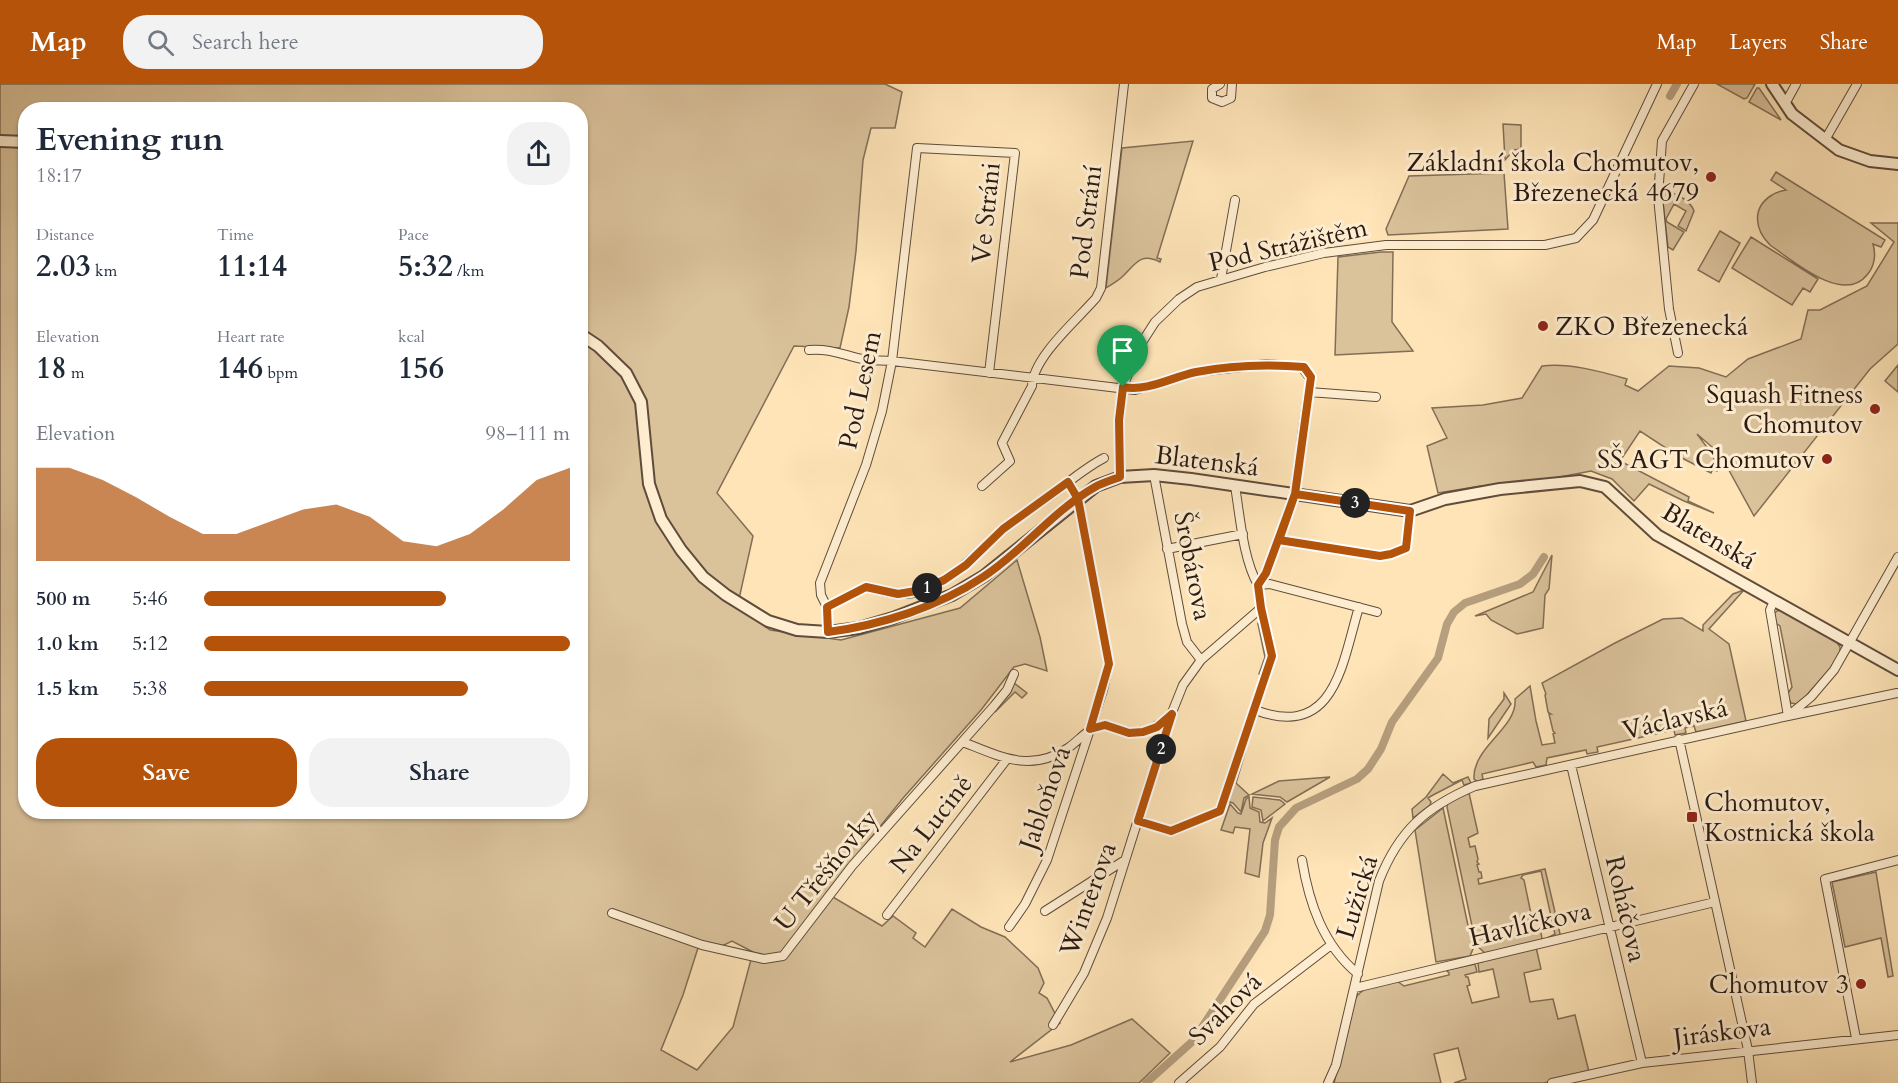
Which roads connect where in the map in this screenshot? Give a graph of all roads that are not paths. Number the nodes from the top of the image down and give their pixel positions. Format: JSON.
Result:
{"nodes":[{"id":1,"x":1124,"y":84,"type":"edge"},
{"id":2,"x":1220,"y":84,"type":"edge"},
{"id":3,"x":1232,"y":84,"type":"edge"},
{"id":4,"x":1657,"y":84,"type":"edge"},
{"id":5,"x":1694,"y":84,"type":"edge"},
{"id":6,"x":1772,"y":84,"type":"edge"},
{"id":7,"x":1796,"y":84,"type":"edge"},
{"id":8,"x":1857,"y":84,"type":"edge"},
{"id":9,"x":1785,"y":104,"type":"junction"},
{"id":10,"x":1825,"y":140,"type":"junction"},
{"id":11,"x":0,"y":141,"type":"edge"},
{"id":12,"x":18,"y":142,"type":"edge"},
{"id":13,"x":917,"y":148,"type":"joint"},
{"id":14,"x":1898,"y":164,"type":"edge"},
{"id":15,"x":1235,"y":200,"type":"dead end"},
{"id":16,"x":1221,"y":279,"type":"junction"},
{"id":17,"x":588,"y":339,"type":"edge"},
{"id":18,"x":809,"y":350,"type":"dead end"},
{"id":19,"x":1678,"y":353,"type":"dead end"},
{"id":20,"x":892,"y":361,"type":"junction"},
{"id":21,"x":989,"y":373,"type":"junction"},
{"id":22,"x":1032,"y":378,"type":"junction"},
{"id":23,"x":1123,"y":387,"type":"junction"},
{"id":24,"x":1309,"y":392,"type":"junction"},
{"id":25,"x":1376,"y":397,"type":"dead end"},
{"id":26,"x":1104,"y":458,"type":"dead end"},
{"id":27,"x":1154,"y":475,"type":"junction"},
{"id":28,"x":1120,"y":477,"type":"junction"},
{"id":29,"x":1068,"y":482,"type":"junction"},
{"id":30,"x":982,"y":486,"type":"dead end"},
{"id":31,"x":1235,"y":486,"type":"junction"},
{"id":32,"x":1295,"y":494,"type":"junction"},
{"id":33,"x":1078,"y":499,"type":"junction"},
{"id":34,"x":1410,"y":511,"type":"junction"},
{"id":35,"x":1243,"y":534,"type":"junction"},
{"id":36,"x":1279,"y":540,"type":"junction"},
{"id":37,"x":1167,"y":549,"type":"junction"},
{"id":38,"x":1898,"y":557,"type":"edge"},
{"id":39,"x":1258,"y":585,"type":"junction"},
{"id":40,"x":1774,"y":601,"type":"junction"},
{"id":41,"x":827,"y":607,"type":"junction"},
{"id":42,"x":1359,"y":607,"type":"junction"},
{"id":43,"x":1261,"y":608,"type":"junction"},
{"id":44,"x":1377,"y":612,"type":"dead end"},
{"id":45,"x":828,"y":632,"type":"junction"},
{"id":46,"x":1851,"y":642,"type":"junction"},
{"id":47,"x":1202,"y":660,"type":"junction"},
{"id":48,"x":1898,"y":670,"type":"edge"},
{"id":49,"x":1014,"y":674,"type":"dead end"},
{"id":50,"x":1897,"y":693,"type":"edge"},
{"id":51,"x":1255,"y":710,"type":"junction"},
{"id":52,"x":1172,"y":714,"type":"junction"},
{"id":53,"x":1788,"y":716,"type":"junction"},
{"id":54,"x":1090,"y":729,"type":"junction"},
{"id":55,"x":1679,"y":739,"type":"junction"},
{"id":56,"x":963,"y":742,"type":"junction"},
{"id":57,"x":1007,"y":759,"type":"junction"},
{"id":58,"x":1571,"y":765,"type":"junction"},
{"id":59,"x":1138,"y":821,"type":"junction"},
{"id":60,"x":1125,"y":860,"type":"junction"},
{"id":61,"x":1898,"y":860,"type":"edge"},
{"id":62,"x":1302,"y":861,"type":"dead end"},
{"id":63,"x":1714,"y":902,"type":"junction"},
{"id":64,"x":1046,"y":911,"type":"dead end"},
{"id":65,"x":612,"y":913,"type":"dead end"},
{"id":66,"x":887,"y":915,"type":"dead end"},
{"id":67,"x":1009,"y":927,"type":"dead end"},
{"id":68,"x":1609,"y":927,"type":"junction"},
{"id":69,"x":1331,"y":945,"type":"junction"},
{"id":70,"x":1358,"y":974,"type":"junction"},
{"id":71,"x":1355,"y":988,"type":"junction"},
{"id":72,"x":1053,"y":1025,"type":"dead end"},
{"id":73,"x":1898,"y":1035,"type":"edge"},
{"id":74,"x":1856,"y":1038,"type":"junction"},
{"id":75,"x":1748,"y":1050,"type":"junction"},
{"id":76,"x":1642,"y":1063,"type":"junction"},
{"id":77,"x":1179,"y":1083,"type":"edge"},
{"id":78,"x":1328,"y":1083,"type":"edge"},
{"id":79,"x":1552,"y":1083,"type":"edge"},
{"id":80,"x":1752,"y":1083,"type":"edge"}],
"edges":[{"from":1,"to":22,"type":"street","name":"Pod Strání"},
{"from":2,"to":3,"type":"street"},
{"from":4,"to":16,"type":"street","name":"Pod Strážištěm"},
{"from":5,"to":19,"type":"street"},
{"from":6,"to":9,"type":"street"},
{"from":7,"to":9,"type":"street"},
{"from":8,"to":10,"type":"street"},
{"from":9,"to":10,"type":"street"},
{"from":10,"to":14,"type":"street"},
{"from":11,"to":12,"type":"street"},
{"from":13,"to":20,"type":"street","name":"Pod Lesem"},
{"from":13,"to":21,"type":"street","name":"Ve Stráni"},
{"from":15,"to":16,"type":"street"},
{"from":16,"to":23,"type":"street","name":"Pod Strážištěm"},
{"from":17,"to":45,"type":"street","name":"Blatenská"},
{"from":18,"to":20,"type":"street"},
{"from":20,"to":21,"type":"street"},
{"from":20,"to":41,"type":"street","name":"Pod Lesem"},
{"from":21,"to":22,"type":"street"},
{"from":22,"to":23,"type":"street"},
{"from":22,"to":30,"type":"street","name":"Pod Strání"},
{"from":23,"to":24,"type":"street"},
{"from":23,"to":28,"type":"street","name":"Pod Strážištěm"},
{"from":24,"to":25,"type":"street"},
{"from":24,"to":32,"type":"street"},
{"from":26,"to":29,"type":"street"},
{"from":27,"to":28,"type":"street","name":"Blatenská"},
{"from":27,"to":31,"type":"street","name":"Blatenská"},
{"from":27,"to":37,"type":"street","name":"Šrobárova"},
{"from":28,"to":33,"type":"street","name":"Blatenská"},
{"from":29,"to":33,"type":"street","name":"Jabloňová"},
{"from":29,"to":41,"type":"street"},
{"from":31,"to":32,"type":"street","name":"Blatenská"},
{"from":31,"to":35,"type":"street"},
{"from":32,"to":34,"type":"street","name":"Blatenská"},
{"from":32,"to":36,"type":"street"},
{"from":33,"to":45,"type":"street","name":"Blatenská"},
{"from":33,"to":54,"type":"street","name":"Jabloňová"},
{"from":34,"to":36,"type":"street"},
{"from":34,"to":40,"type":"street","name":"Blatenská"},
{"from":35,"to":37,"type":"street"},
{"from":35,"to":39,"type":"street"},
{"from":36,"to":39,"type":"street"},
{"from":37,"to":47,"type":"street","name":"Šrobárova"},
{"from":38,"to":46,"type":"street","name":"Václavská"},
{"from":39,"to":42,"type":"street"},
{"from":39,"to":43,"type":"street"},
{"from":40,"to":46,"type":"street","name":"Blatenská"},
{"from":40,"to":53,"type":"street"},
{"from":41,"to":45,"type":"street","name":"Pod Lesem"},
{"from":42,"to":44,"type":"street"},
{"from":42,"to":51,"type":"street"},
{"from":43,"to":47,"type":"street","name":"Winterova"},
{"from":43,"to":51,"type":"street"},
{"from":46,"to":48,"type":"street","name":"Blatenská"},
{"from":46,"to":53,"type":"street","name":"Václavská"},
{"from":47,"to":52,"type":"street","name":"Winterova"},
{"from":49,"to":56,"type":"street","name":"U Třešňovky"},
{"from":50,"to":53,"type":"street","name":"Václavská"},
{"from":51,"to":59,"type":"street"},
{"from":52,"to":54,"type":"street"},
{"from":52,"to":59,"type":"street","name":"Winterova"},
{"from":53,"to":55,"type":"street","name":"Václavská"},
{"from":54,"to":57,"type":"street"},
{"from":54,"to":67,"type":"street","name":"Jabloňová"},
{"from":55,"to":58,"type":"street","name":"Václavská"},
{"from":55,"to":63,"type":"street"},
{"from":56,"to":57,"type":"street"},
{"from":56,"to":65,"type":"street","name":"U Třešňovky"},
{"from":57,"to":66,"type":"street","name":"Na Lucině"},
{"from":58,"to":68,"type":"street","name":"Roháčova"},
{"from":58,"to":70,"type":"street","name":"Lužická"},
{"from":59,"to":60,"type":"street","name":"Winterova"},
{"from":60,"to":64,"type":"street"},
{"from":60,"to":72,"type":"street","name":"Winterova"},
{"from":61,"to":74,"type":"street"},
{"from":62,"to":69,"type":"street"},
{"from":63,"to":68,"type":"street","name":"Havlíčkova"},
{"from":63,"to":75,"type":"street"},
{"from":68,"to":71,"type":"street","name":"Havlíčkova"},
{"from":68,"to":76,"type":"street","name":"Roháčova"},
{"from":69,"to":70,"type":"street"},
{"from":69,"to":77,"type":"street","name":"Svahová"},
{"from":70,"to":71,"type":"street","name":"Lužická"},
{"from":71,"to":78,"type":"street","name":"Lužická"},
{"from":73,"to":74,"type":"street","name":"Jiráskova"},
{"from":74,"to":75,"type":"street","name":"Jiráskova"},
{"from":75,"to":76,"type":"street","name":"Jiráskova"},
{"from":75,"to":80,"type":"street"},
{"from":76,"to":79,"type":"street","name":"Jiráskova"}]}
